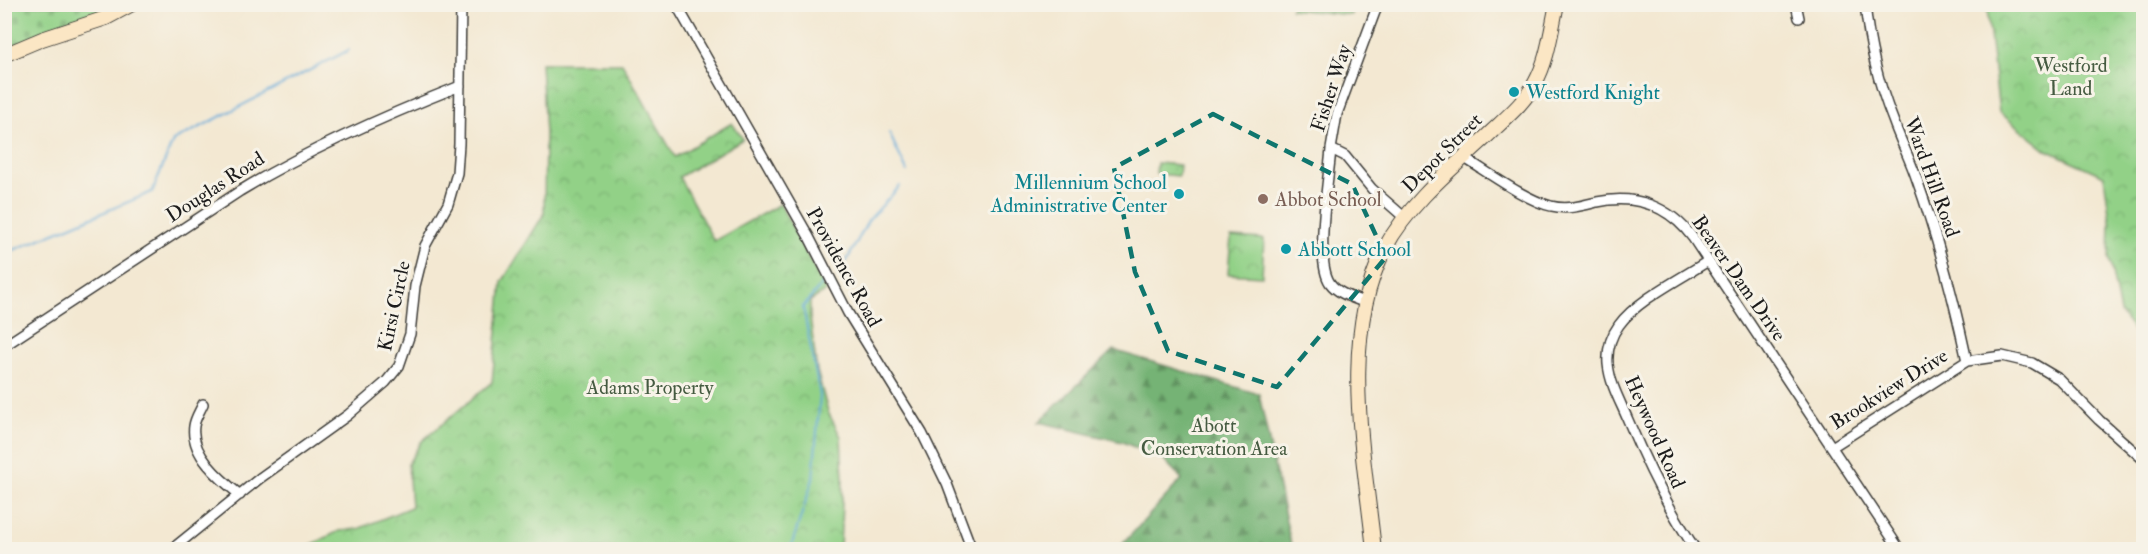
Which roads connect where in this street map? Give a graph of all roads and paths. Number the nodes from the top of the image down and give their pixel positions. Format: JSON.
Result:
{"nodes":[{"id":1,"x":132,"y":4,"type":"edge"},
{"id":2,"x":461,"y":4,"type":"edge"},
{"id":3,"x":676,"y":4,"type":"edge"},
{"id":4,"x":1378,"y":4,"type":"edge"},
{"id":5,"x":1557,"y":4,"type":"edge"},
{"id":6,"x":1796,"y":4,"type":"edge"},
{"id":7,"x":1865,"y":4,"type":"edge"},
{"id":8,"x":1799,"y":18,"type":"dead end"},
{"id":9,"x":4,"y":55,"type":"edge"},
{"id":10,"x":460,"y":86,"type":"junction"},
{"id":11,"x":1331,"y":149,"type":"junction"},
{"id":12,"x":1464,"y":157,"type":"junction"},
{"id":13,"x":1405,"y":218,"type":"junction"},
{"id":14,"x":1708,"y":261,"type":"junction"},
{"id":15,"x":1366,"y":303,"type":"junction"},
{"id":16,"x":4,"y":346,"type":"edge"},
{"id":17,"x":1967,"y":361,"type":"junction"},
{"id":18,"x":203,"y":404,"type":"dead end"},
{"id":19,"x":1832,"y":447,"type":"junction"},
{"id":20,"x":2144,"y":460,"type":"edge"},
{"id":21,"x":240,"y":495,"type":"junction"},
{"id":22,"x":171,"y":549,"type":"edge"},
{"id":23,"x":972,"y":549,"type":"edge"},
{"id":24,"x":1374,"y":549,"type":"edge"},
{"id":25,"x":1696,"y":549,"type":"edge"},
{"id":26,"x":1900,"y":549,"type":"edge"}],
"edges":[{"from":1,"to":9,"type":"main road"},
{"from":2,"to":10,"type":"street","name":"Kirsi Circle"},
{"from":3,"to":23,"type":"street","name":"Providence Road"},
{"from":4,"to":11,"type":"street","name":"Fisher Way"},
{"from":5,"to":12,"type":"main road","name":"Depot Street"},
{"from":6,"to":8,"type":"street"},
{"from":7,"to":17,"type":"street","name":"Ward Hill Road"},
{"from":10,"to":16,"type":"street","name":"Douglas Road"},
{"from":10,"to":21,"type":"street","name":"Kirsi Circle"},
{"from":11,"to":13,"type":"street","name":"Fisher Way"},
{"from":11,"to":15,"type":"street","name":"Fisher Way"},
{"from":12,"to":13,"type":"main road","name":"Depot Street"},
{"from":12,"to":14,"type":"street","name":"Beaver Dam Drive"},
{"from":13,"to":15,"type":"main road","name":"Depot Street"},
{"from":14,"to":19,"type":"street","name":"Beaver Dam Drive"},
{"from":14,"to":25,"type":"street","name":"Heywood Road"},
{"from":15,"to":24,"type":"main road","name":"Depot Street"},
{"from":17,"to":19,"type":"street","name":"Brookview Drive"},
{"from":17,"to":20,"type":"street","name":"Brookview Drive"},
{"from":18,"to":21,"type":"street"},
{"from":19,"to":26,"type":"street","name":"Beaver Dam Drive"},
{"from":21,"to":22,"type":"street","name":"Kirsi Circle"}]}
